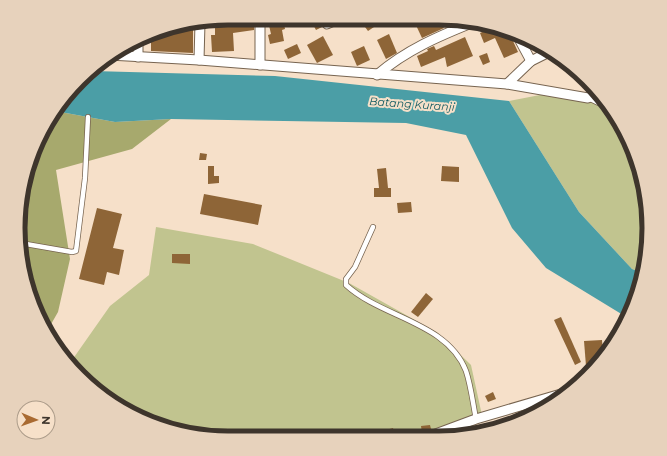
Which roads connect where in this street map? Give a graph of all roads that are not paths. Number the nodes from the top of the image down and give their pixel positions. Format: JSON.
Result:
{"nodes":[{"id":1,"x":260,"y":25,"type":"edge"},
{"id":2,"x":200,"y":27,"type":"edge"},
{"id":3,"x":462,"y":27,"type":"edge"},
{"id":4,"x":521,"y":42,"type":"edge"},
{"id":5,"x":138,"y":46,"type":"edge"},
{"id":6,"x":545,"y":54,"type":"edge"},
{"id":7,"x":120,"y":56,"type":"edge"},
{"id":8,"x":138,"y":57,"type":"junction"},
{"id":9,"x":199,"y":60,"type":"junction"},
{"id":10,"x":531,"y":61,"type":"junction"},
{"id":11,"x":260,"y":65,"type":"junction"},
{"id":12,"x":377,"y":75,"type":"junction"},
{"id":13,"x":507,"y":84,"type":"junction"},
{"id":14,"x":593,"y":96,"type":"edge"},
{"id":15,"x":588,"y":98,"type":"junction"},
{"id":16,"x":600,"y":103,"type":"edge"},
{"id":17,"x":88,"y":117,"type":"dead end"},
{"id":18,"x":373,"y":227,"type":"dead end"},
{"id":19,"x":25,"y":244,"type":"edge"},
{"id":20,"x":553,"y":396,"type":"edge"},
{"id":21,"x":476,"y":419,"type":"junction"},
{"id":22,"x":444,"y":431,"type":"edge"}],
"edges":[{"from":1,"to":11,"type":"street"},
{"from":2,"to":9,"type":"street"},
{"from":3,"to":12,"type":"street"},
{"from":4,"to":10,"type":"street"},
{"from":5,"to":8,"type":"street"},
{"from":6,"to":10,"type":"street"},
{"from":7,"to":8,"type":"street"},
{"from":8,"to":9,"type":"street"},
{"from":9,"to":11,"type":"street"},
{"from":10,"to":13,"type":"street"},
{"from":11,"to":12,"type":"street"},
{"from":12,"to":13,"type":"street"},
{"from":13,"to":15,"type":"street"},
{"from":14,"to":15,"type":"street"},
{"from":15,"to":16,"type":"lane"},
{"from":17,"to":19,"type":"lane"},
{"from":18,"to":21,"type":"lane"},
{"from":20,"to":21,"type":"street"},
{"from":21,"to":22,"type":"street"}]}
